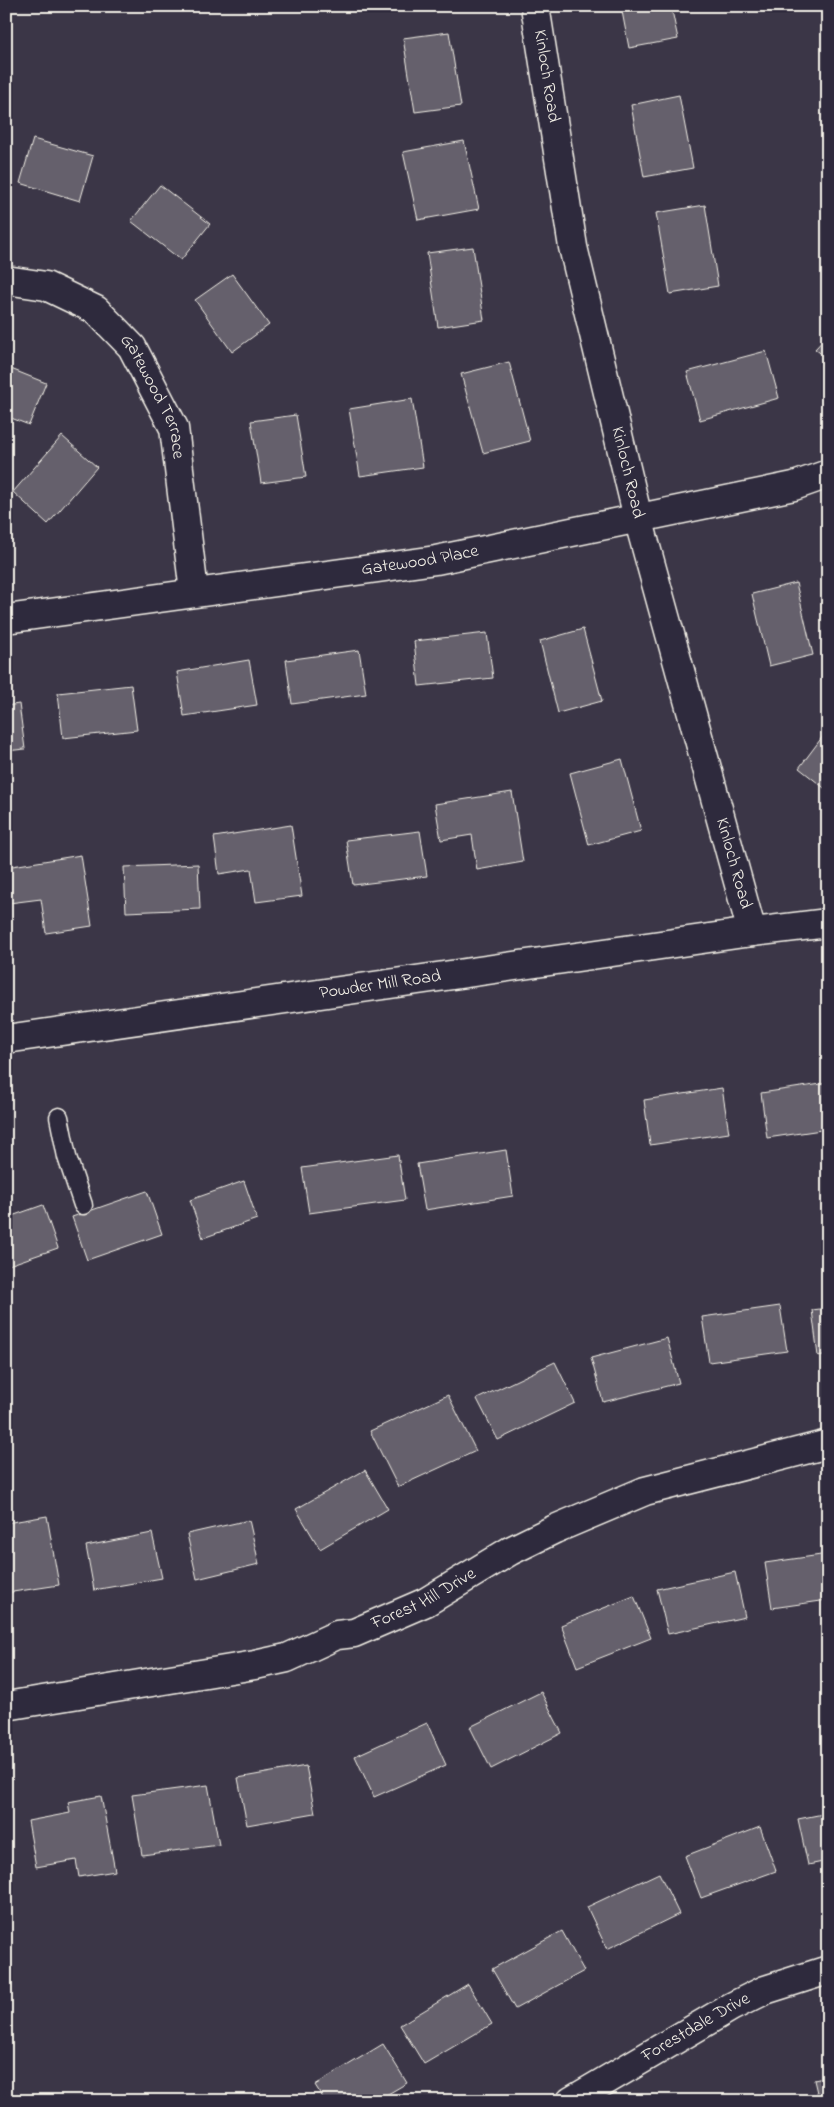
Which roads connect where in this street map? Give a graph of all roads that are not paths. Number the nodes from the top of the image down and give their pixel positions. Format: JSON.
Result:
{"nodes":[{"id":1,"x":535,"y":6,"type":"edge"},
{"id":2,"x":6,"y":280,"type":"edge"},
{"id":3,"x":828,"y":474,"type":"edge"},
{"id":4,"x":638,"y":518,"type":"junction"},
{"id":5,"x":194,"y":592,"type":"junction"},
{"id":6,"x":6,"y":619,"type":"edge"},
{"id":7,"x":828,"y":914,"type":"edge"},
{"id":8,"x":828,"y":923,"type":"edge"},
{"id":9,"x":752,"y":932,"type":"junction"},
{"id":10,"x":6,"y":1039,"type":"edge"},
{"id":11,"x":59,"y":1117,"type":"dead end"},
{"id":12,"x":83,"y":1205,"type":"dead end"},
{"id":13,"x":828,"y":1444,"type":"edge"},
{"id":14,"x":6,"y":1706,"type":"edge"},
{"id":15,"x":828,"y":1970,"type":"edge"},
{"id":16,"x":571,"y":2101,"type":"edge"}],
"edges":[{"from":1,"to":4,"type":"street","name":"Kinloch Road"},
{"from":2,"to":5,"type":"street","name":"Gatewood Terrace"},
{"from":3,"to":4,"type":"street","name":"Gatewood Place"},
{"from":4,"to":5,"type":"street","name":"Gatewood Place"},
{"from":4,"to":9,"type":"street","name":"Kinloch Road"},
{"from":5,"to":6,"type":"street","name":"Gatewood Place"},
{"from":7,"to":9,"type":"street","name":"Powder Mill Road"},
{"from":8,"to":9,"type":"street","name":"Powder Mill Road"},
{"from":9,"to":10,"type":"street","name":"Powder Mill Road"},
{"from":11,"to":12,"type":"lane"},
{"from":13,"to":14,"type":"street","name":"Forest Hill Drive"},
{"from":15,"to":16,"type":"street","name":"Forestdale Drive"}]}
